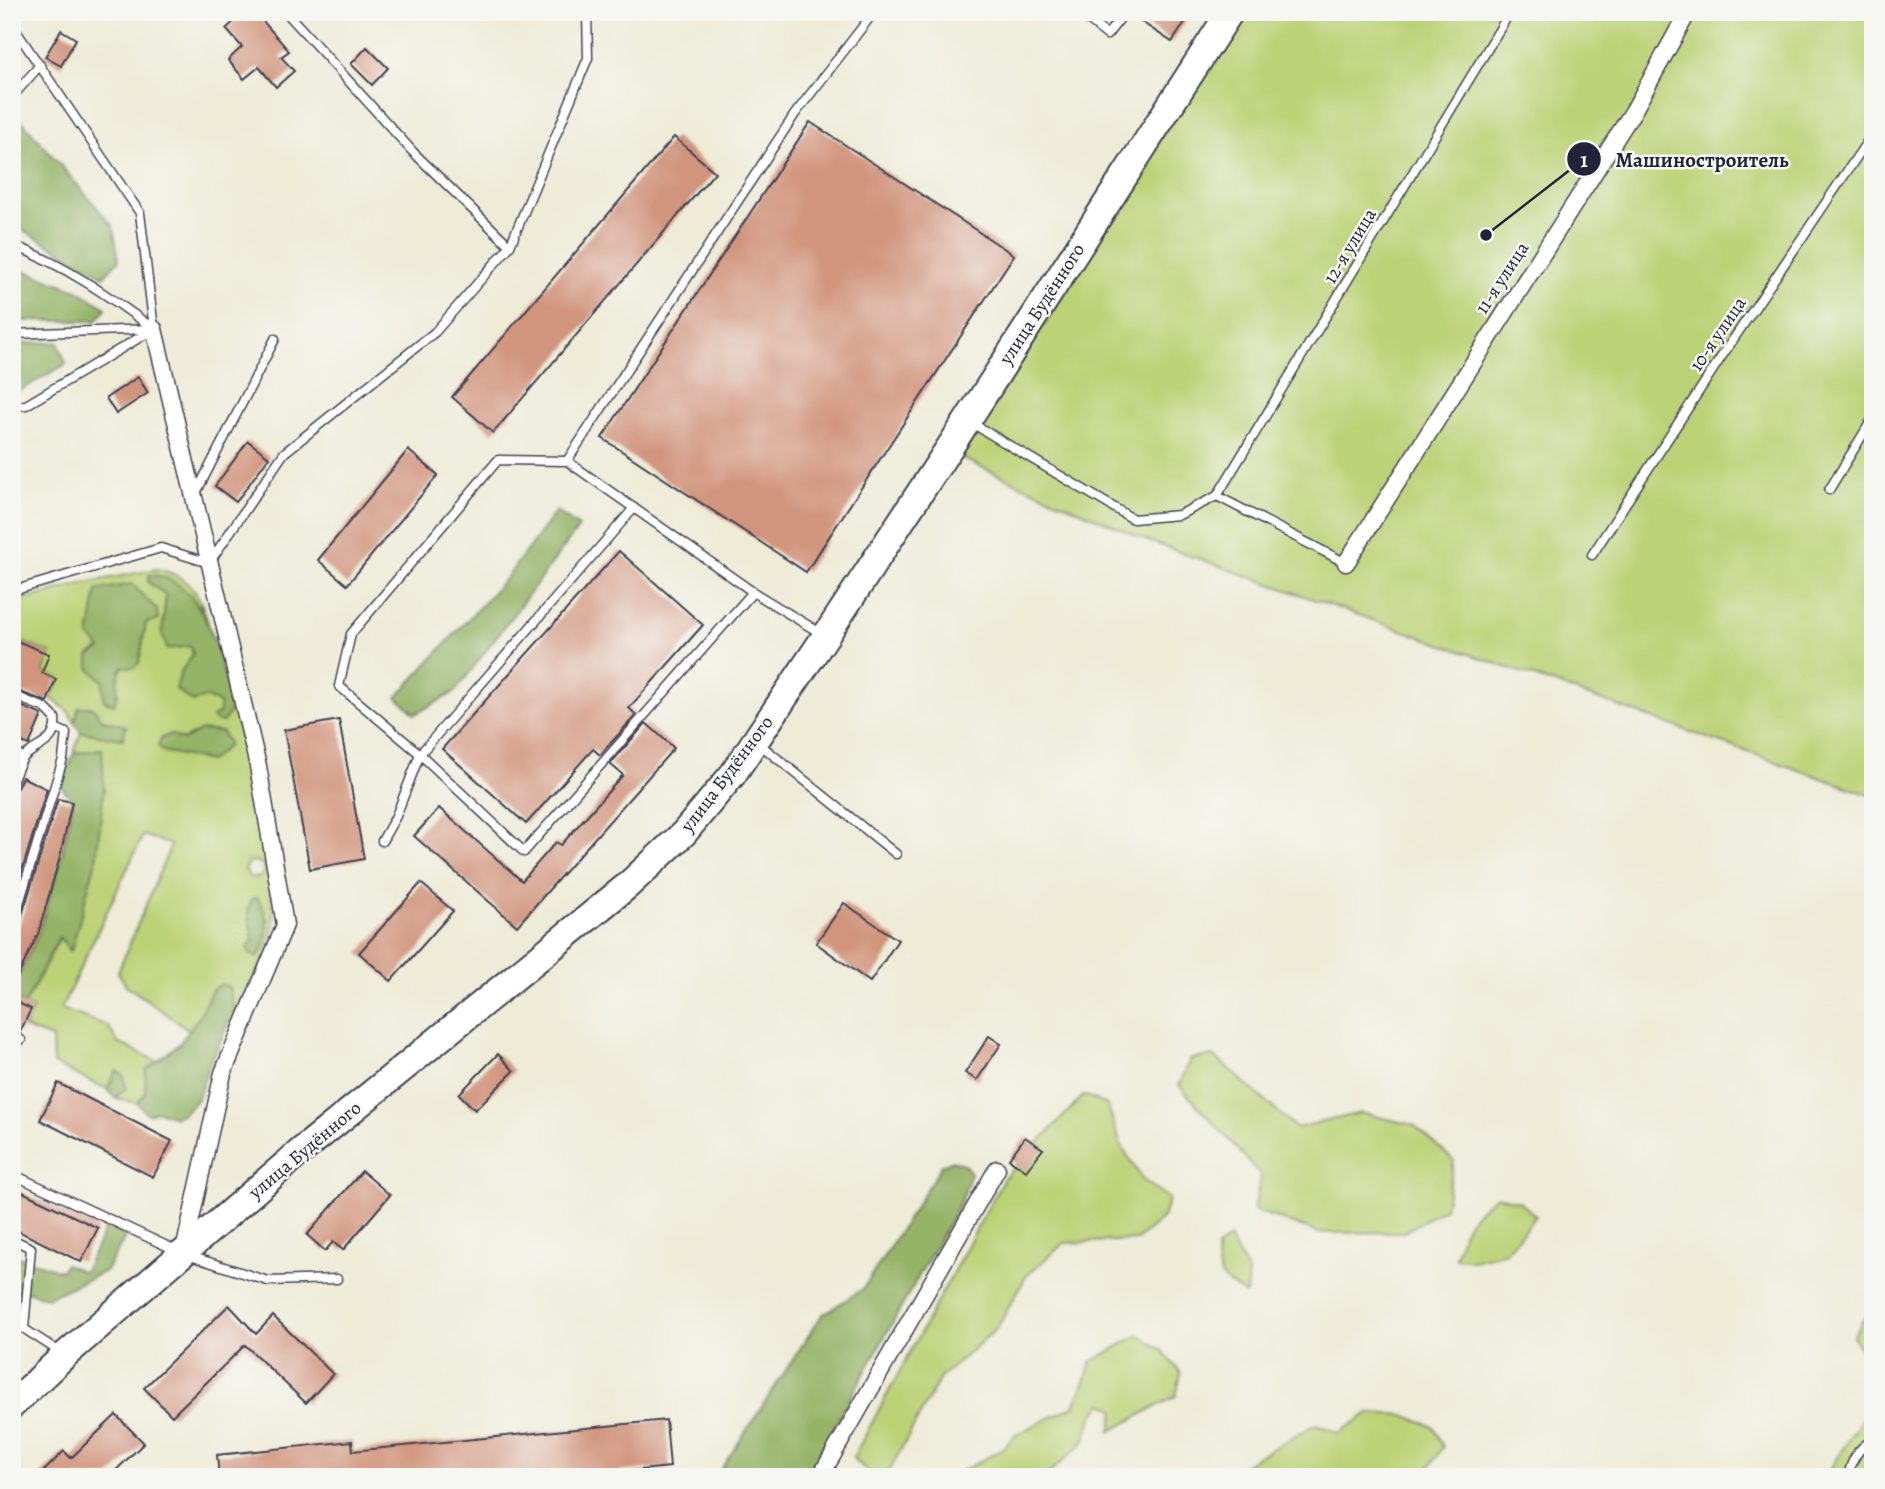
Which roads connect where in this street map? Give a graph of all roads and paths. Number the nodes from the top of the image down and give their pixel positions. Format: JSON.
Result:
{"nodes":[{"id":1,"x":286,"y":12,"type":"edge"},
{"id":2,"x":587,"y":12,"type":"edge"},
{"id":3,"x":874,"y":12,"type":"edge"},
{"id":4,"x":1078,"y":12,"type":"edge"},
{"id":5,"x":1125,"y":12,"type":"edge"},
{"id":6,"x":1230,"y":12,"type":"edge"},
{"id":7,"x":1510,"y":12,"type":"edge"},
{"id":8,"x":1688,"y":12,"type":"edge"},
{"id":9,"x":12,"y":25,"type":"edge"},
{"id":10,"x":40,"y":65,"type":"junction"},
{"id":11,"x":12,"y":97,"type":"edge"},
{"id":12,"x":1873,"y":133,"type":"edge"},
{"id":13,"x":12,"y":245,"type":"edge"},
{"id":14,"x":510,"y":246,"type":"junction"},
{"id":15,"x":154,"y":329,"type":"junction"},
{"id":16,"x":12,"y":334,"type":"edge"},
{"id":17,"x":275,"y":339,"type":"dead end"},
{"id":18,"x":12,"y":407,"type":"edge"},
{"id":19,"x":1873,"y":418,"type":"edge"},
{"id":20,"x":967,"y":421,"type":"junction"},
{"id":21,"x":567,"y":461,"type":"junction"},
{"id":22,"x":1829,"y":489,"type":"dead end"},
{"id":23,"x":1217,"y":496,"type":"junction"},
{"id":24,"x":193,"y":497,"type":"junction"},
{"id":25,"x":634,"y":508,"type":"junction"},
{"id":26,"x":1592,"y":555,"type":"dead end"},
{"id":27,"x":209,"y":563,"type":"junction"},
{"id":28,"x":1346,"y":563,"type":"joint"},
{"id":29,"x":12,"y":591,"type":"edge"},
{"id":30,"x":753,"y":592,"type":"junction"},
{"id":31,"x":825,"y":637,"type":"junction"},
{"id":32,"x":12,"y":695,"type":"edge"},
{"id":33,"x":55,"y":728,"type":"junction"},
{"id":34,"x":755,"y":740,"type":"junction"},
{"id":35,"x":12,"y":751,"type":"edge"},
{"id":36,"x":420,"y":754,"type":"junction"},
{"id":37,"x":23,"y":757,"type":"junction"},
{"id":38,"x":12,"y":782,"type":"edge"},
{"id":39,"x":382,"y":841,"type":"dead end"},
{"id":40,"x":896,"y":854,"type":"dead end"},
{"id":41,"x":12,"y":926,"type":"edge"},
{"id":42,"x":12,"y":1035,"type":"edge"},
{"id":43,"x":21,"y":1040,"type":"dead end"},
{"id":44,"x":997,"y":1169,"type":"dead end"},
{"id":45,"x":12,"y":1174,"type":"edge"},
{"id":46,"x":12,"y":1239,"type":"edge"},
{"id":47,"x":184,"y":1254,"type":"junction"},
{"id":48,"x":337,"y":1279,"type":"dead end"},
{"id":49,"x":12,"y":1321,"type":"edge"},
{"id":50,"x":24,"y":1328,"type":"junction"},
{"id":51,"x":65,"y":1355,"type":"junction"},
{"id":52,"x":12,"y":1405,"type":"edge"},
{"id":53,"x":1873,"y":1440,"type":"edge"},
{"id":54,"x":820,"y":1477,"type":"edge"},
{"id":55,"x":1848,"y":1477,"type":"edge"}],
"edges":[{"from":1,"to":14,"type":"lane"},
{"from":2,"to":14,"type":"lane"},
{"from":3,"to":21,"type":"lane"},
{"from":4,"to":5,"type":"lane"},
{"from":6,"to":20,"type":"main road","name":"улица Будённого"},
{"from":7,"to":23,"type":"lane","name":"12-я улица"},
{"from":8,"to":28,"type":"street","name":"11-я улица"},
{"from":9,"to":10,"type":"lane"},
{"from":10,"to":11,"type":"lane"},
{"from":10,"to":15,"type":"lane"},
{"from":12,"to":26,"type":"lane","name":"10-я улица"},
{"from":13,"to":15,"type":"lane"},
{"from":14,"to":27,"type":"lane"},
{"from":15,"to":16,"type":"lane"},
{"from":15,"to":18,"type":"lane"},
{"from":15,"to":24,"type":"street"},
{"from":17,"to":24,"type":"lane"},
{"from":19,"to":22,"type":"lane"},
{"from":20,"to":23,"type":"lane"},
{"from":20,"to":31,"type":"main road","name":"улица Будённого"},
{"from":21,"to":25,"type":"lane"},
{"from":21,"to":36,"type":"lane"},
{"from":23,"to":28,"type":"lane"},
{"from":24,"to":27,"type":"street"},
{"from":25,"to":30,"type":"lane"},
{"from":25,"to":36,"type":"lane"},
{"from":27,"to":29,"type":"lane"},
{"from":27,"to":47,"type":"street"},
{"from":30,"to":31,"type":"lane"},
{"from":30,"to":36,"type":"lane"},
{"from":31,"to":34,"type":"main road","name":"улица Будённого"},
{"from":32,"to":33,"type":"lane"},
{"from":33,"to":37,"type":"lane"},
{"from":33,"to":41,"type":"lane"},
{"from":34,"to":40,"type":"lane"},
{"from":34,"to":47,"type":"main road","name":"улица Будённого"},
{"from":35,"to":37,"type":"lane"},
{"from":36,"to":39,"type":"lane"},
{"from":37,"to":38,"type":"lane"},
{"from":42,"to":43,"type":"lane"},
{"from":44,"to":54,"type":"street"},
{"from":45,"to":47,"type":"lane"},
{"from":46,"to":50,"type":"lane"},
{"from":47,"to":48,"type":"lane"},
{"from":47,"to":51,"type":"main road","name":"улица Будённого"},
{"from":49,"to":50,"type":"lane"},
{"from":50,"to":51,"type":"lane"},
{"from":51,"to":52,"type":"main road","name":"улица Будённого"},
{"from":53,"to":55,"type":"lane"}]}
